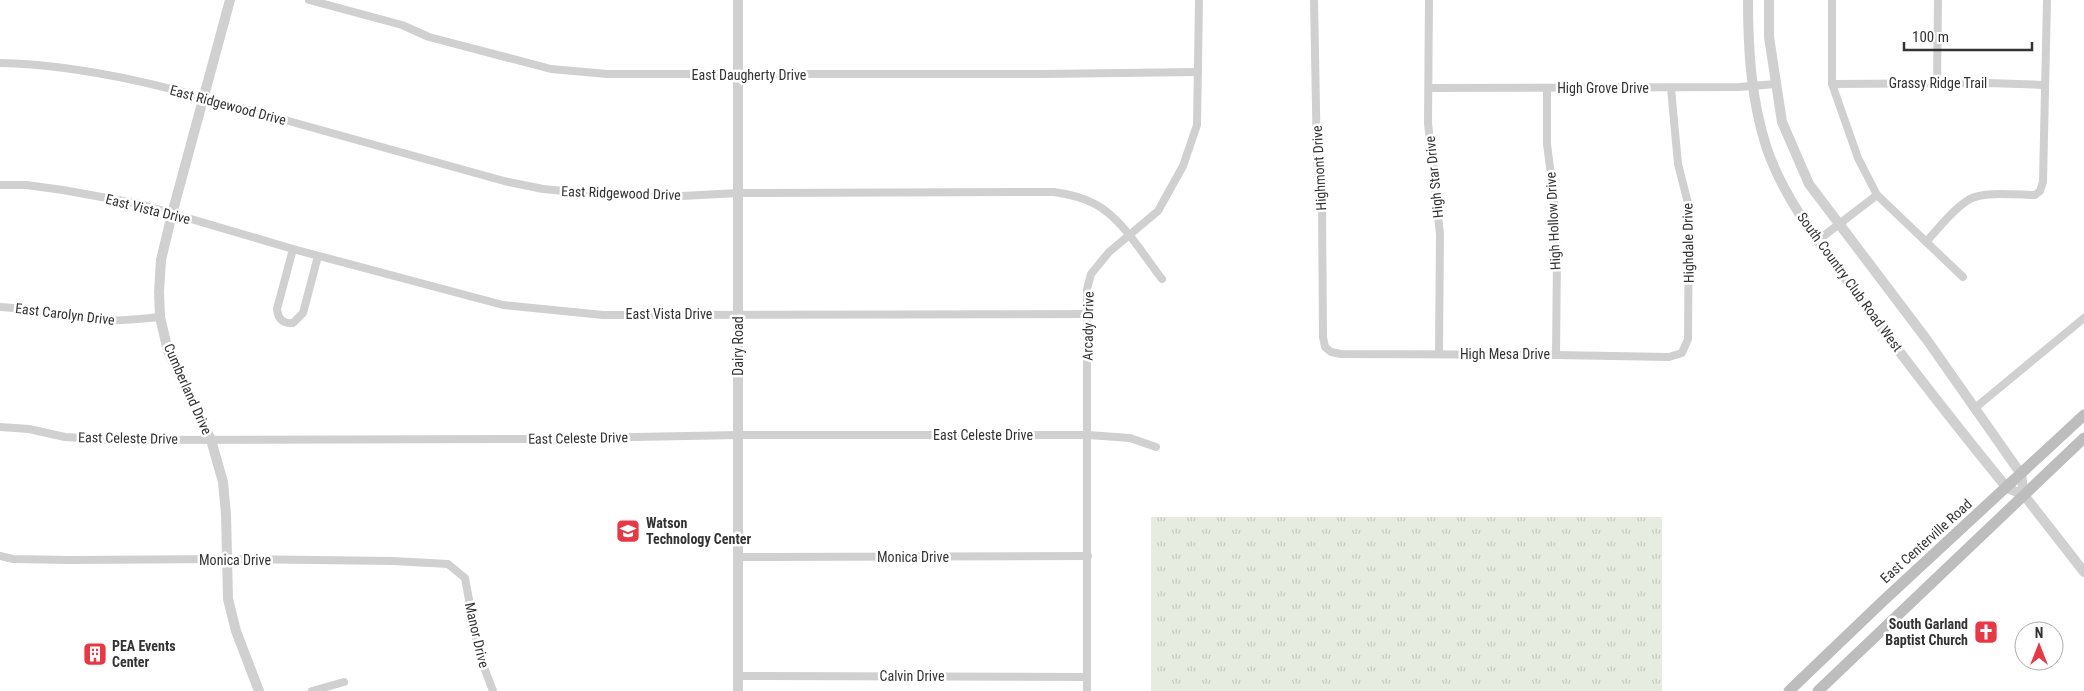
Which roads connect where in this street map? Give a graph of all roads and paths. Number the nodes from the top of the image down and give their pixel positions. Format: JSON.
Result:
{"nodes":[{"id":1,"x":230,"y":0,"type":"edge"},
{"id":2,"x":309,"y":0,"type":"edge"},
{"id":3,"x":738,"y":0,"type":"edge"},
{"id":4,"x":1199,"y":0,"type":"edge"},
{"id":5,"x":1314,"y":0,"type":"edge"},
{"id":6,"x":1429,"y":0,"type":"edge"},
{"id":7,"x":1748,"y":0,"type":"edge"},
{"id":8,"x":1769,"y":0,"type":"edge"},
{"id":9,"x":1832,"y":0,"type":"edge"},
{"id":10,"x":1938,"y":0,"type":"edge"},
{"id":11,"x":2047,"y":0,"type":"edge"},
{"id":12,"x":0,"y":63,"type":"edge"},
{"id":13,"x":1198,"y":72,"type":"junction"},
{"id":14,"x":738,"y":75,"type":"junction"},
{"id":15,"x":1776,"y":84,"type":"junction"},
{"id":16,"x":1832,"y":84,"type":"junction"},
{"id":17,"x":1937,"y":84,"type":"junction"},
{"id":18,"x":2045,"y":85,"type":"junction"},
{"id":19,"x":1752,"y":87,"type":"junction"},
{"id":20,"x":1430,"y":88,"type":"junction"},
{"id":21,"x":1547,"y":88,"type":"junction"},
{"id":22,"x":1671,"y":88,"type":"junction"},
{"id":23,"x":205,"y":98,"type":"junction"},
{"id":24,"x":0,"y":185,"type":"edge"},
{"id":25,"x":738,"y":194,"type":"junction"},
{"id":26,"x":1877,"y":196,"type":"junction"},
{"id":27,"x":172,"y":214,"type":"junction"},
{"id":28,"x":1839,"y":224,"type":"junction"},
{"id":29,"x":1128,"y":236,"type":"junction"},
{"id":30,"x":1817,"y":241,"type":"junction"},
{"id":31,"x":1926,"y":242,"type":"junction"},
{"id":32,"x":293,"y":249,"type":"junction"},
{"id":33,"x":318,"y":256,"type":"junction"},
{"id":34,"x":1963,"y":277,"type":"dead end"},
{"id":35,"x":1162,"y":279,"type":"dead end"},
{"id":36,"x":0,"y":306,"type":"edge"},
{"id":37,"x":738,"y":313,"type":"junction"},
{"id":38,"x":1087,"y":314,"type":"junction"},
{"id":39,"x":160,"y":317,"type":"junction"},
{"id":40,"x":2084,"y":318,"type":"edge"},
{"id":41,"x":1324,"y":337,"type":"joint"},
{"id":42,"x":1688,"y":339,"type":"joint"},
{"id":43,"x":1439,"y":354,"type":"junction"},
{"id":44,"x":1556,"y":355,"type":"junction"},
{"id":45,"x":1975,"y":408,"type":"junction"},
{"id":46,"x":2084,"y":414,"type":"edge"},
{"id":47,"x":0,"y":427,"type":"edge"},
{"id":48,"x":738,"y":434,"type":"junction"},
{"id":49,"x":1088,"y":435,"type":"junction"},
{"id":50,"x":2084,"y":438,"type":"edge"},
{"id":51,"x":210,"y":440,"type":"junction"},
{"id":52,"x":1156,"y":448,"type":"dead end"},
{"id":53,"x":2021,"y":474,"type":"junction"},
{"id":54,"x":2006,"y":488,"type":"junction"},
{"id":55,"x":2024,"y":495,"type":"junction"},
{"id":56,"x":0,"y":556,"type":"edge"},
{"id":57,"x":1088,"y":556,"type":"junction"},
{"id":58,"x":738,"y":557,"type":"junction"},
{"id":59,"x":226,"y":559,"type":"junction"},
{"id":60,"x":2084,"y":572,"type":"edge"},
{"id":61,"x":465,"y":578,"type":"joint"},
{"id":62,"x":738,"y":676,"type":"junction"},
{"id":63,"x":1087,"y":677,"type":"junction"},
{"id":64,"x":344,"y":682,"type":"dead end"},
{"id":65,"x":259,"y":691,"type":"edge"},
{"id":66,"x":312,"y":691,"type":"edge"},
{"id":67,"x":493,"y":691,"type":"edge"},
{"id":68,"x":738,"y":691,"type":"edge"},
{"id":69,"x":1087,"y":691,"type":"edge"},
{"id":70,"x":1789,"y":691,"type":"edge"},
{"id":71,"x":1818,"y":691,"type":"edge"}],
"edges":[{"from":1,"to":23,"type":"street","name":"Cumberland Drive"},
{"from":2,"to":14,"type":"street","name":"East Daugherty Drive"},
{"from":3,"to":14,"type":"street","name":"Dairy Road"},
{"from":4,"to":13,"type":"street","name":"Arcady Drive"},
{"from":5,"to":41,"type":"street","name":"Highmont Drive"},
{"from":6,"to":20,"type":"street","name":"High Star Drive"},
{"from":7,"to":19,"type":"street","name":"South Country Club Road West"},
{"from":8,"to":15,"type":"street","name":"South Country Club Road West"},
{"from":9,"to":16,"type":"street"},
{"from":10,"to":17,"type":"street"},
{"from":11,"to":18,"type":"street"},
{"from":12,"to":23,"type":"street","name":"East Ridgewood Drive"},
{"from":13,"to":14,"type":"street","name":"East Daugherty Drive"},
{"from":13,"to":29,"type":"street","name":"Arcady Drive"},
{"from":14,"to":25,"type":"street","name":"Dairy Road"},
{"from":15,"to":19,"type":"street","name":"High Grove Drive"},
{"from":15,"to":28,"type":"street","name":"South Country Club Road West"},
{"from":16,"to":17,"type":"street","name":"Grassy Ridge Trail"},
{"from":16,"to":26,"type":"street"},
{"from":17,"to":18,"type":"street","name":"Grassy Ridge Trail"},
{"from":18,"to":31,"type":"street"},
{"from":19,"to":22,"type":"street","name":"High Grove Drive"},
{"from":19,"to":30,"type":"street","name":"South Country Club Road West"},
{"from":20,"to":21,"type":"street","name":"High Grove Drive"},
{"from":20,"to":43,"type":"street","name":"High Star Drive"},
{"from":21,"to":22,"type":"street","name":"High Grove Drive"},
{"from":21,"to":44,"type":"street","name":"High Hollow Drive"},
{"from":22,"to":42,"type":"street","name":"Highdale Drive"},
{"from":23,"to":25,"type":"street","name":"East Ridgewood Drive"},
{"from":23,"to":27,"type":"street","name":"Cumberland Drive"},
{"from":24,"to":27,"type":"street","name":"East Vista Drive"},
{"from":25,"to":29,"type":"street","name":"East Ridgewood Drive"},
{"from":25,"to":37,"type":"street","name":"Dairy Road"},
{"from":26,"to":28,"type":"street"},
{"from":26,"to":31,"type":"street"},
{"from":27,"to":32,"type":"street","name":"East Vista Drive"},
{"from":27,"to":39,"type":"street","name":"Cumberland Drive"},
{"from":28,"to":30,"type":"street"},
{"from":28,"to":45,"type":"street","name":"South Country Club Road West"},
{"from":29,"to":35,"type":"street","name":"East Ridgewood Drive"},
{"from":29,"to":38,"type":"street","name":"Arcady Drive"},
{"from":30,"to":54,"type":"street","name":"South Country Club Road West"},
{"from":31,"to":34,"type":"street"},
{"from":32,"to":33,"type":"street","name":"East Vista Drive"},
{"from":32,"to":33,"type":"street"},
{"from":33,"to":37,"type":"street","name":"East Vista Drive"},
{"from":36,"to":39,"type":"street","name":"East Carolyn Drive"},
{"from":37,"to":38,"type":"street","name":"East Vista Drive"},
{"from":37,"to":48,"type":"street","name":"Dairy Road"},
{"from":38,"to":49,"type":"street","name":"Arcady Drive"},
{"from":39,"to":51,"type":"street","name":"Cumberland Drive"},
{"from":40,"to":45,"type":"street"},
{"from":41,"to":43,"type":"street","name":"High Mesa Drive"},
{"from":42,"to":44,"type":"street","name":"High Mesa Drive"},
{"from":43,"to":44,"type":"street","name":"High Mesa Drive"},
{"from":45,"to":53,"type":"street","name":"South Country Club Road West"},
{"from":46,"to":53,"type":"main road","name":"East Centerville Road"},
{"from":47,"to":51,"type":"street","name":"East Celeste Drive"},
{"from":48,"to":49,"type":"street","name":"East Celeste Drive"},
{"from":48,"to":51,"type":"street","name":"East Celeste Drive"},
{"from":48,"to":58,"type":"street","name":"Dairy Road"},
{"from":49,"to":52,"type":"street","name":"East Celeste Drive"},
{"from":49,"to":57,"type":"street","name":"Arcady Drive"},
{"from":50,"to":55,"type":"main road"},
{"from":51,"to":59,"type":"street","name":"Cumberland Drive"},
{"from":53,"to":54,"type":"main road","name":"East Centerville Road"},
{"from":53,"to":55,"type":"street","name":"South Country Club Road West"},
{"from":54,"to":55,"type":"street"},
{"from":54,"to":70,"type":"main road","name":"East Centerville Road"},
{"from":55,"to":60,"type":"street","name":"South Country Club Road West"},
{"from":55,"to":71,"type":"main road"},
{"from":56,"to":59,"type":"street","name":"Monica Drive"},
{"from":57,"to":58,"type":"street","name":"Monica Drive"},
{"from":57,"to":63,"type":"street","name":"Arcady Drive"},
{"from":58,"to":62,"type":"street","name":"Dairy Road"},
{"from":59,"to":61,"type":"street","name":"Monica Drive"},
{"from":59,"to":65,"type":"street","name":"Cumberland Drive"},
{"from":61,"to":67,"type":"street","name":"Manor Drive"},
{"from":62,"to":63,"type":"street","name":"Calvin Drive"},
{"from":62,"to":68,"type":"street","name":"Dairy Road"},
{"from":63,"to":69,"type":"street","name":"Arcady Drive"},
{"from":64,"to":66,"type":"street"}]}
